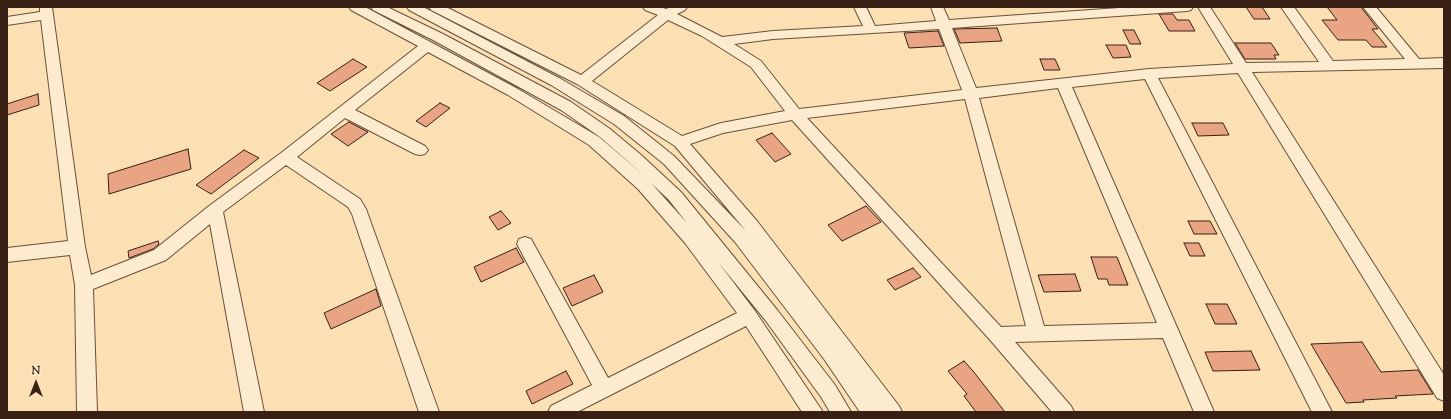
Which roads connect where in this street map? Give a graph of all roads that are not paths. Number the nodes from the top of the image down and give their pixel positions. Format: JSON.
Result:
{"nodes":[{"id":1,"x":355,"y":7,"type":"edge"},
{"id":2,"x":377,"y":7,"type":"edge"},
{"id":3,"x":413,"y":7,"type":"edge"},
{"id":4,"x":435,"y":7,"type":"edge"},
{"id":5,"x":649,"y":7,"type":"edge"},
{"id":6,"x":860,"y":7,"type":"edge"},
{"id":7,"x":937,"y":7,"type":"edge"},
{"id":8,"x":1187,"y":7,"type":"edge"},
{"id":9,"x":1204,"y":7,"type":"edge"},
{"id":10,"x":1287,"y":7,"type":"edge"},
{"id":11,"x":1368,"y":7,"type":"edge"},
{"id":12,"x":1111,"y":9,"type":"edge"},
{"id":13,"x":674,"y":10,"type":"edge"},
{"id":14,"x":47,"y":11,"type":"edge"},
{"id":15,"x":7,"y":21,"type":"edge"},
{"id":16,"x":944,"y":24,"type":"junction"},
{"id":17,"x":871,"y":30,"type":"junction"},
{"id":18,"x":721,"y":41,"type":"junction"},
{"id":19,"x":427,"y":46,"type":"junction"},
{"id":20,"x":1444,"y":63,"type":"edge"},
{"id":21,"x":1416,"y":64,"type":"junction"},
{"id":22,"x":1329,"y":66,"type":"junction"},
{"id":23,"x":1242,"y":68,"type":"junction"},
{"id":24,"x":1149,"y":74,"type":"junction"},
{"id":25,"x":582,"y":81,"type":"junction"},
{"id":26,"x":1063,"y":83,"type":"junction"},
{"id":27,"x":971,"y":94,"type":"junction"},
{"id":28,"x":344,"y":111,"type":"junction"},
{"id":29,"x":795,"y":114,"type":"junction"},
{"id":30,"x":680,"y":142,"type":"junction"},
{"id":31,"x":420,"y":150,"type":"dead end"},
{"id":32,"x":286,"y":158,"type":"junction"},
{"id":33,"x":214,"y":210,"type":"junction"},
{"id":34,"x":526,"y":244,"type":"dead end"},
{"id":35,"x":77,"y":247,"type":"junction"},
{"id":36,"x":7,"y":255,"type":"edge"},
{"id":37,"x":84,"y":285,"type":"junction"},
{"id":38,"x":749,"y":316,"type":"junction"},
{"id":39,"x":1169,"y":330,"type":"junction"},
{"id":40,"x":1037,"y":333,"type":"junction"},
{"id":41,"x":997,"y":335,"type":"junction"},
{"id":42,"x":604,"y":389,"type":"junction"},
{"id":43,"x":1444,"y":392,"type":"edge"},
{"id":44,"x":87,"y":412,"type":"edge"},
{"id":45,"x":254,"y":412,"type":"edge"},
{"id":46,"x":429,"y":412,"type":"edge"},
{"id":47,"x":558,"y":412,"type":"edge"},
{"id":48,"x":813,"y":412,"type":"edge"},
{"id":49,"x":841,"y":412,"type":"edge"},
{"id":50,"x":871,"y":412,"type":"edge"},
{"id":51,"x":892,"y":412,"type":"edge"},
{"id":52,"x":1064,"y":412,"type":"edge"},
{"id":53,"x":1204,"y":412,"type":"edge"},
{"id":54,"x":1322,"y":412,"type":"edge"}],
"edges":[{"from":1,"to":19,"type":"street"},
{"from":2,"to":49,"type":"street"},
{"from":3,"to":50,"type":"street"},
{"from":4,"to":25,"type":"street"},
{"from":5,"to":13,"type":"street"},
{"from":6,"to":17,"type":"street"},
{"from":7,"to":16,"type":"street"},
{"from":8,"to":12,"type":"street"},
{"from":9,"to":23,"type":"street"},
{"from":10,"to":22,"type":"street"},
{"from":11,"to":21,"type":"street"},
{"from":12,"to":16,"type":"street"},
{"from":13,"to":18,"type":"street"},
{"from":13,"to":25,"type":"street"},
{"from":14,"to":15,"type":"street"},
{"from":14,"to":35,"type":"street"},
{"from":16,"to":17,"type":"street"},
{"from":16,"to":27,"type":"street"},
{"from":17,"to":18,"type":"street"},
{"from":18,"to":29,"type":"street"},
{"from":19,"to":28,"type":"street"},
{"from":19,"to":38,"type":"street"},
{"from":20,"to":21,"type":"street"},
{"from":21,"to":22,"type":"street"},
{"from":22,"to":23,"type":"street"},
{"from":23,"to":24,"type":"street"},
{"from":23,"to":43,"type":"street"},
{"from":24,"to":26,"type":"street"},
{"from":24,"to":54,"type":"street"},
{"from":25,"to":30,"type":"street"},
{"from":26,"to":27,"type":"street"},
{"from":26,"to":39,"type":"street"},
{"from":27,"to":29,"type":"street"},
{"from":27,"to":40,"type":"street"},
{"from":28,"to":31,"type":"street"},
{"from":28,"to":32,"type":"street"},
{"from":29,"to":30,"type":"street"},
{"from":29,"to":41,"type":"street"},
{"from":30,"to":51,"type":"street"},
{"from":32,"to":33,"type":"street"},
{"from":32,"to":46,"type":"street"},
{"from":33,"to":37,"type":"street"},
{"from":33,"to":45,"type":"street"},
{"from":34,"to":42,"type":"street"},
{"from":35,"to":36,"type":"street"},
{"from":35,"to":37,"type":"street"},
{"from":37,"to":44,"type":"street"},
{"from":38,"to":42,"type":"street"},
{"from":38,"to":48,"type":"street"},
{"from":39,"to":40,"type":"street"},
{"from":39,"to":53,"type":"street"},
{"from":40,"to":41,"type":"street"},
{"from":41,"to":52,"type":"street"},
{"from":42,"to":47,"type":"street"}]}
